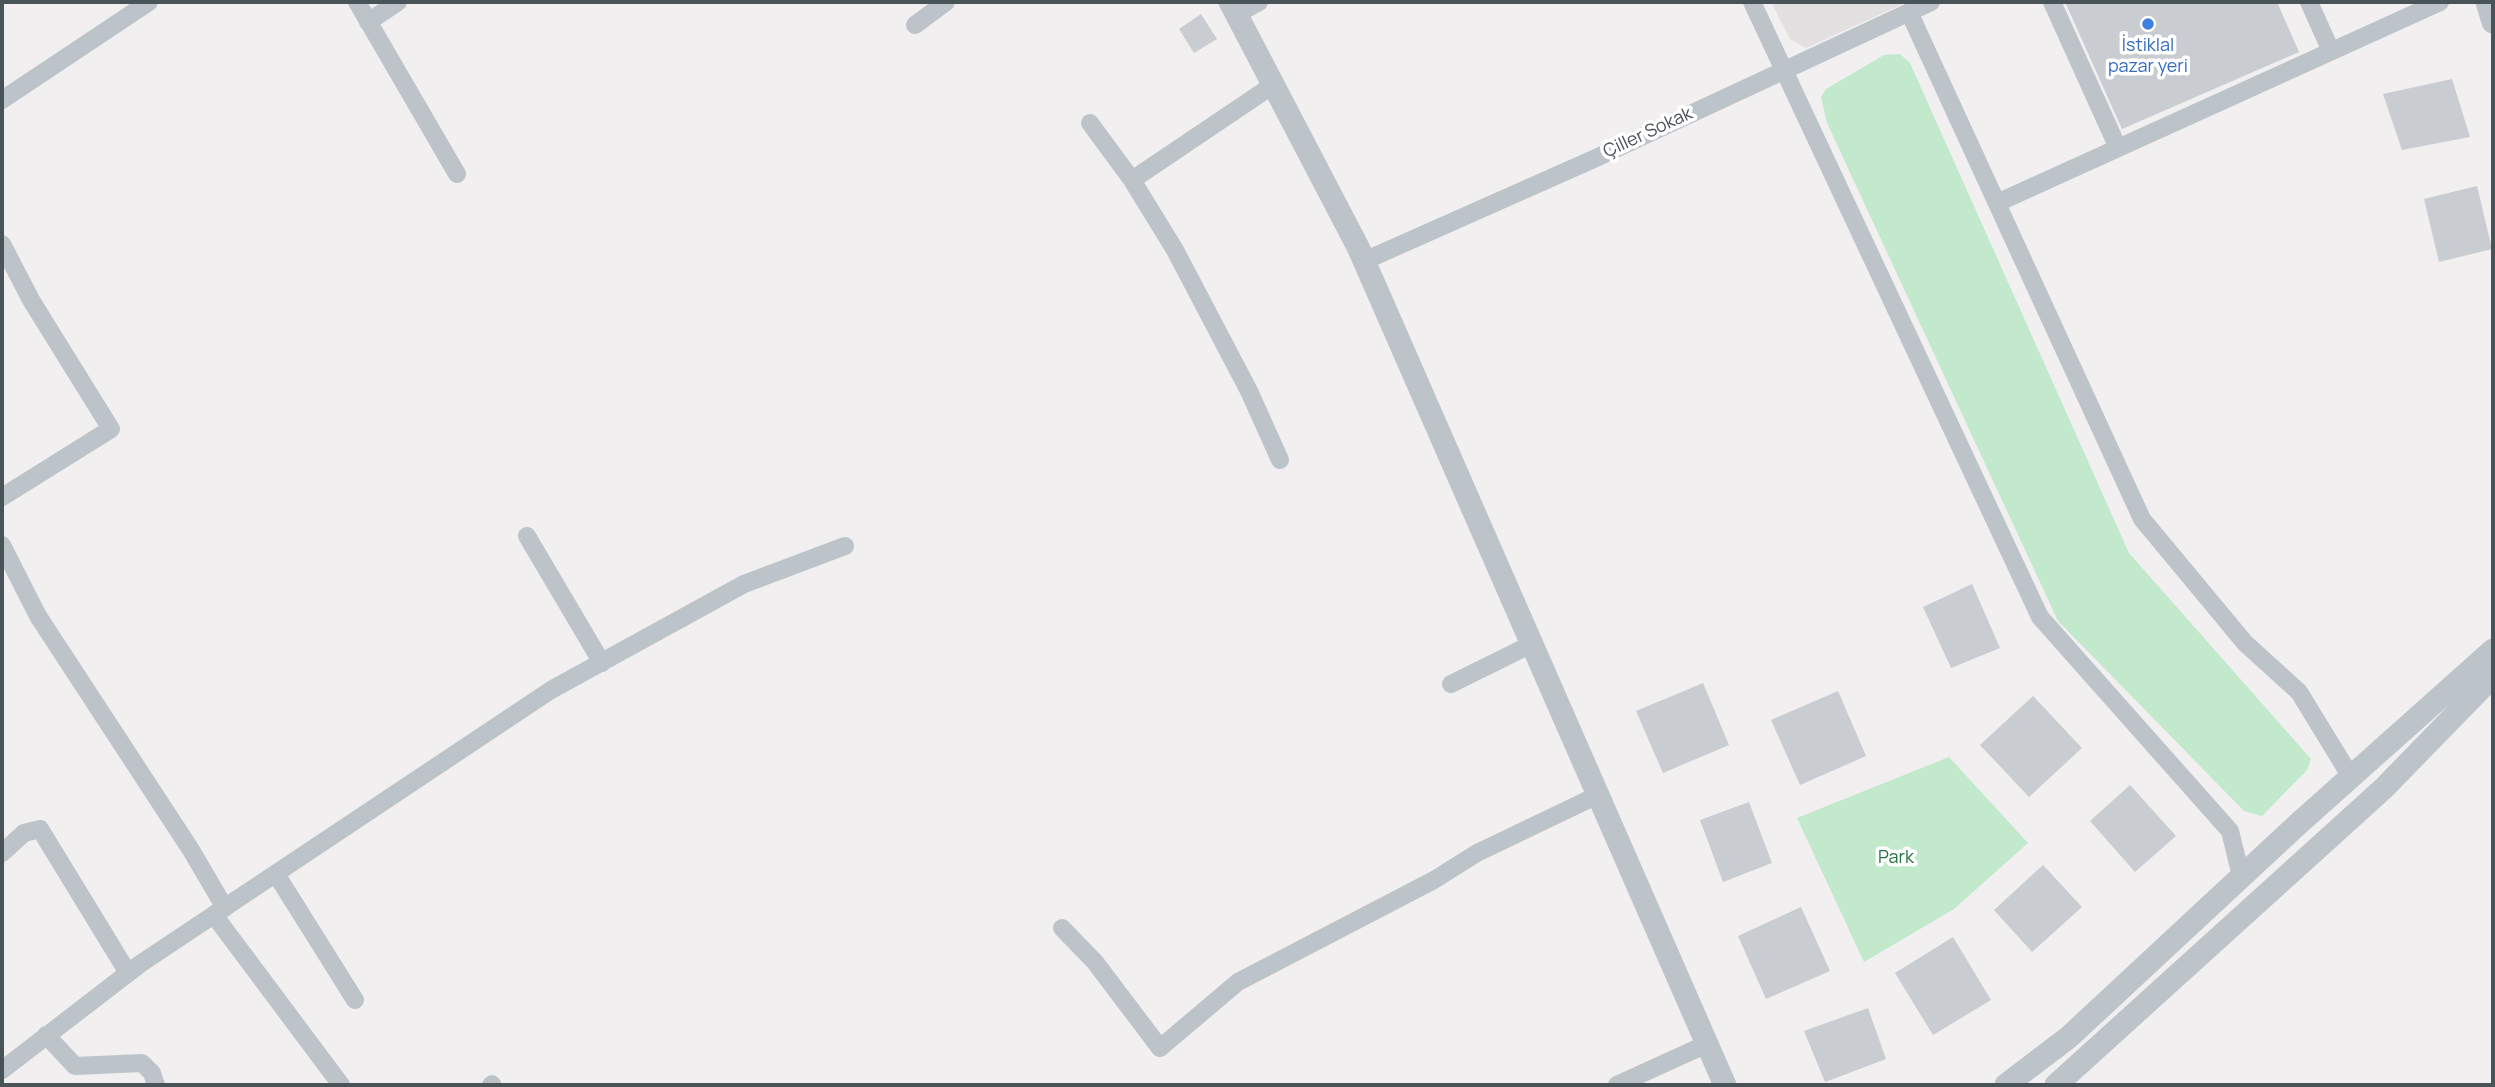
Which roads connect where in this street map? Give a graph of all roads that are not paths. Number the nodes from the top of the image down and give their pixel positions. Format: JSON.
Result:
{"nodes":[{"id":1,"x":149,"y":2,"type":"edge"},
{"id":2,"x":357,"y":2,"type":"edge"},
{"id":3,"x":398,"y":2,"type":"edge"},
{"id":4,"x":946,"y":2,"type":"edge"},
{"id":5,"x":1259,"y":2,"type":"edge"},
{"id":6,"x":1752,"y":2,"type":"edge"},
{"id":7,"x":1931,"y":2,"type":"edge"},
{"id":8,"x":2052,"y":2,"type":"edge"},
{"id":9,"x":2309,"y":2,"type":"edge"},
{"id":10,"x":2440,"y":2,"type":"edge"},
{"id":11,"x":2487,"y":2,"type":"edge"},
{"id":12,"x":1233,"y":8,"type":"edge"},
{"id":13,"x":1909,"y":12,"type":"junction"},
{"id":14,"x":368,"y":22,"type":"junction"},
{"id":15,"x":2493,"y":22,"type":"edge"},
{"id":16,"x":915,"y":25,"type":"dead end"},
{"id":17,"x":2331,"y":51,"type":"junction"},
{"id":18,"x":1784,"y":70,"type":"junction"},
{"id":19,"x":1273,"y":85,"type":"junction"},
{"id":20,"x":2,"y":100,"type":"edge"},
{"id":21,"x":1090,"y":123,"type":"dead end"},
{"id":22,"x":2118,"y":148,"type":"junction"},
{"id":23,"x":457,"y":174,"type":"dead end"},
{"id":24,"x":1132,"y":180,"type":"junction"},
{"id":25,"x":1997,"y":203,"type":"junction"},
{"id":26,"x":2,"y":244,"type":"edge"},
{"id":27,"x":1364,"y":261,"type":"junction"},
{"id":28,"x":1280,"y":460,"type":"dead end"},
{"id":29,"x":2,"y":497,"type":"edge"},
{"id":30,"x":527,"y":536,"type":"dead end"},
{"id":31,"x":2,"y":545,"type":"edge"},
{"id":32,"x":845,"y":546,"type":"dead end"},
{"id":33,"x":1532,"y":644,"type":"junction"},
{"id":34,"x":2493,"y":650,"type":"edge"},
{"id":35,"x":602,"y":663,"type":"junction"},
{"id":36,"x":2493,"y":676,"type":"edge"},
{"id":37,"x":1451,"y":684,"type":"dead end"},
{"id":38,"x":2351,"y":777,"type":"junction"},
{"id":39,"x":1598,"y":795,"type":"junction"},
{"id":40,"x":2,"y":853,"type":"edge"},
{"id":41,"x":276,"y":874,"type":"junction"},
{"id":42,"x":2241,"y":876,"type":"junction"},
{"id":43,"x":220,"y":911,"type":"junction"},
{"id":44,"x":1062,"y":928,"type":"dead end"},
{"id":45,"x":128,"y":973,"type":"junction"},
{"id":46,"x":355,"y":1000,"type":"dead end"},
{"id":47,"x":46,"y":1035,"type":"junction"},
{"id":48,"x":1707,"y":1044,"type":"junction"},
{"id":49,"x":2,"y":1070,"type":"edge"},
{"id":50,"x":156,"y":1085,"type":"edge"},
{"id":51,"x":341,"y":1085,"type":"edge"},
{"id":52,"x":1617,"y":1085,"type":"edge"},
{"id":53,"x":1725,"y":1085,"type":"edge"},
{"id":54,"x":2006,"y":1085,"type":"edge"},
{"id":55,"x":2056,"y":1085,"type":"edge"}],
"edges":[{"from":1,"to":20,"type":"street"},
{"from":2,"to":14,"type":"street"},
{"from":3,"to":14,"type":"street"},
{"from":4,"to":16,"type":"street"},
{"from":5,"to":12,"type":"street"},
{"from":6,"to":18,"type":"street"},
{"from":7,"to":13,"type":"street","name":"Çiller Sokak"},
{"from":8,"to":22,"type":"street"},
{"from":9,"to":17,"type":"street"},
{"from":10,"to":17,"type":"street"},
{"from":11,"to":15,"type":"street"},
{"from":12,"to":19,"type":"street"},
{"from":13,"to":18,"type":"street","name":"Çiller Sokak"},
{"from":13,"to":25,"type":"street"},
{"from":14,"to":23,"type":"street"},
{"from":17,"to":22,"type":"street"},
{"from":18,"to":27,"type":"street","name":"Çiller Sokak"},
{"from":18,"to":42,"type":"street"},
{"from":19,"to":24,"type":"street"},
{"from":19,"to":27,"type":"street"},
{"from":21,"to":24,"type":"street"},
{"from":22,"to":25,"type":"street"},
{"from":24,"to":28,"type":"street"},
{"from":25,"to":38,"type":"street"},
{"from":26,"to":29,"type":"street"},
{"from":27,"to":33,"type":"street"},
{"from":30,"to":35,"type":"street"},
{"from":31,"to":43,"type":"street"},
{"from":32,"to":35,"type":"street"},
{"from":33,"to":37,"type":"street"},
{"from":33,"to":39,"type":"street"},
{"from":34,"to":38,"type":"street"},
{"from":35,"to":41,"type":"street"},
{"from":36,"to":55,"type":"street"},
{"from":38,"to":42,"type":"street"},
{"from":39,"to":44,"type":"street"},
{"from":39,"to":48,"type":"street"},
{"from":40,"to":45,"type":"street"},
{"from":41,"to":43,"type":"street"},
{"from":41,"to":46,"type":"street"},
{"from":42,"to":54,"type":"street"},
{"from":43,"to":45,"type":"street"},
{"from":43,"to":51,"type":"street"},
{"from":45,"to":47,"type":"street"},
{"from":47,"to":49,"type":"street"},
{"from":47,"to":50,"type":"street"},
{"from":48,"to":52,"type":"street"},
{"from":48,"to":53,"type":"street"}]}
